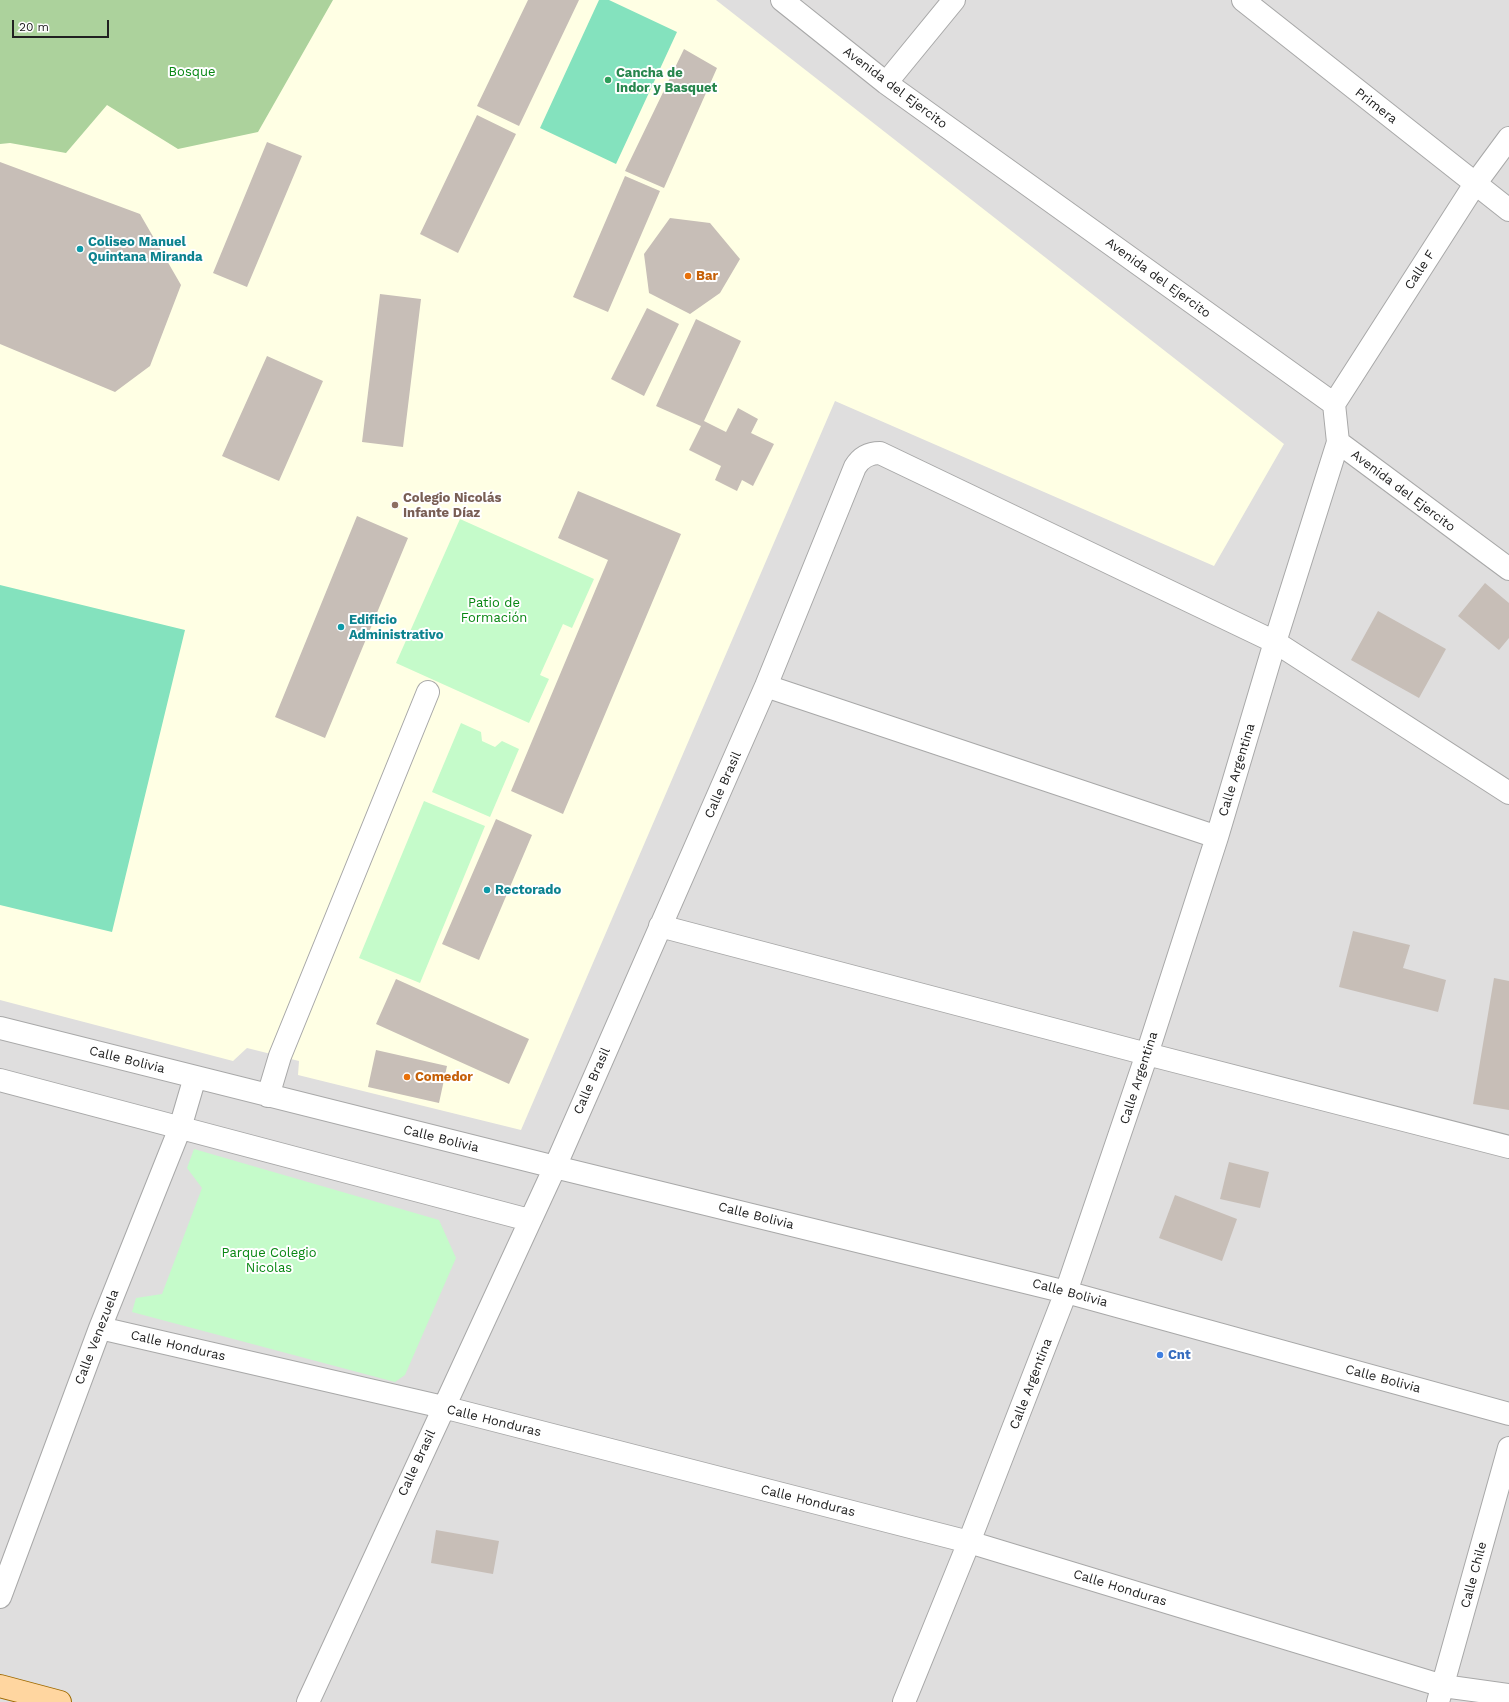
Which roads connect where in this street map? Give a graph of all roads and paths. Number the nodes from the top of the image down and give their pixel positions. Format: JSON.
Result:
{"nodes":[{"id":1,"x":782,"y":0,"type":"edge"},
{"id":2,"x":954,"y":0,"type":"edge"},
{"id":3,"x":1243,"y":0,"type":"edge"},
{"id":4,"x":886,"y":83,"type":"junction"},
{"id":5,"x":1509,"y":138,"type":"edge"},
{"id":6,"x":1475,"y":184,"type":"junction"},
{"id":7,"x":1509,"y":210,"type":"edge"},
{"id":8,"x":1334,"y":404,"type":"junction"},
{"id":9,"x":1338,"y":442,"type":"junction"},
{"id":10,"x":1509,"y":569,"type":"edge"},
{"id":11,"x":1275,"y":642,"type":"junction"},
{"id":12,"x":766,"y":686,"type":"junction"},
{"id":13,"x":428,"y":692,"type":"dead end"},
{"id":14,"x":1509,"y":793,"type":"edge"},
{"id":15,"x":1217,"y":837,"type":"junction"},
{"id":16,"x":660,"y":926,"type":"junction"},
{"id":17,"x":0,"y":1028,"type":"edge"},
{"id":18,"x":1147,"y":1054,"type":"junction"},
{"id":19,"x":195,"y":1077,"type":"junction"},
{"id":20,"x":0,"y":1080,"type":"edge"},
{"id":21,"x":268,"y":1096,"type":"junction"},
{"id":22,"x":180,"y":1128,"type":"junction"},
{"id":23,"x":1509,"y":1147,"type":"edge"},
{"id":24,"x":555,"y":1167,"type":"junction"},
{"id":25,"x":529,"y":1220,"type":"junction"},
{"id":26,"x":1066,"y":1292,"type":"junction"},
{"id":27,"x":100,"y":1328,"type":"junction"},
{"id":28,"x":443,"y":1407,"type":"junction"},
{"id":29,"x":1509,"y":1414,"type":"edge"},
{"id":30,"x":1509,"y":1448,"type":"edge"},
{"id":31,"x":969,"y":1542,"type":"junction"},
{"id":32,"x":0,"y":1597,"type":"edge"},
{"id":33,"x":0,"y":1686,"type":"edge"},
{"id":34,"x":1441,"y":1694,"type":"edge"},
{"id":35,"x":1509,"y":1695,"type":"edge"},
{"id":36,"x":60,"y":1702,"type":"edge"},
{"id":37,"x":308,"y":1702,"type":"edge"},
{"id":38,"x":904,"y":1702,"type":"edge"}],
"edges":[{"from":1,"to":4,"type":"street","name":"Avenida del Ejercito"},
{"from":2,"to":4,"type":"street"},
{"from":3,"to":6,"type":"street","name":"Primera"},
{"from":4,"to":8,"type":"street","name":"Avenida del Ejercito"},
{"from":5,"to":6,"type":"street","name":"Calle F"},
{"from":6,"to":7,"type":"street","name":"Primera"},
{"from":6,"to":8,"type":"street","name":"Calle F"},
{"from":8,"to":9,"type":"street","name":"Avenida del Ejercito"},
{"from":9,"to":10,"type":"street","name":"Avenida del Ejercito"},
{"from":9,"to":11,"type":"street","name":"Calle Argentina"},
{"from":11,"to":12,"type":"street","name":"Calle Brasil"},
{"from":11,"to":14,"type":"street"},
{"from":11,"to":15,"type":"street","name":"Calle Argentina"},
{"from":12,"to":15,"type":"street"},
{"from":12,"to":16,"type":"street","name":"Calle Brasil"},
{"from":13,"to":21,"type":"street"},
{"from":15,"to":18,"type":"street","name":"Calle Argentina"},
{"from":16,"to":18,"type":"street"},
{"from":16,"to":24,"type":"street","name":"Calle Brasil"},
{"from":17,"to":19,"type":"street","name":"Calle Bolivia"},
{"from":18,"to":23,"type":"street"},
{"from":18,"to":26,"type":"street","name":"Calle Argentina"},
{"from":19,"to":21,"type":"street","name":"Calle Bolivia"},
{"from":19,"to":22,"type":"street","name":"Calle Venezuela"},
{"from":20,"to":22,"type":"street"},
{"from":21,"to":24,"type":"street","name":"Calle Bolivia"},
{"from":22,"to":25,"type":"street"},
{"from":22,"to":27,"type":"street","name":"Calle Venezuela"},
{"from":24,"to":25,"type":"street","name":"Calle Brasil"},
{"from":24,"to":26,"type":"street","name":"Calle Bolivia"},
{"from":25,"to":28,"type":"street","name":"Calle Brasil"},
{"from":26,"to":29,"type":"street","name":"Calle Bolivia"},
{"from":26,"to":31,"type":"street","name":"Calle Argentina"},
{"from":27,"to":28,"type":"street","name":"Calle Honduras"},
{"from":27,"to":32,"type":"street","name":"Calle Venezuela"},
{"from":28,"to":31,"type":"street","name":"Calle Honduras"},
{"from":28,"to":37,"type":"street","name":"Calle Brasil"},
{"from":30,"to":34,"type":"street","name":"Calle Chile"},
{"from":31,"to":34,"type":"street","name":"Calle Honduras"},
{"from":31,"to":38,"type":"street","name":"Calle Argentina"},
{"from":33,"to":36,"type":"main road"},
{"from":34,"to":35,"type":"street","name":"Calle Honduras"}]}
